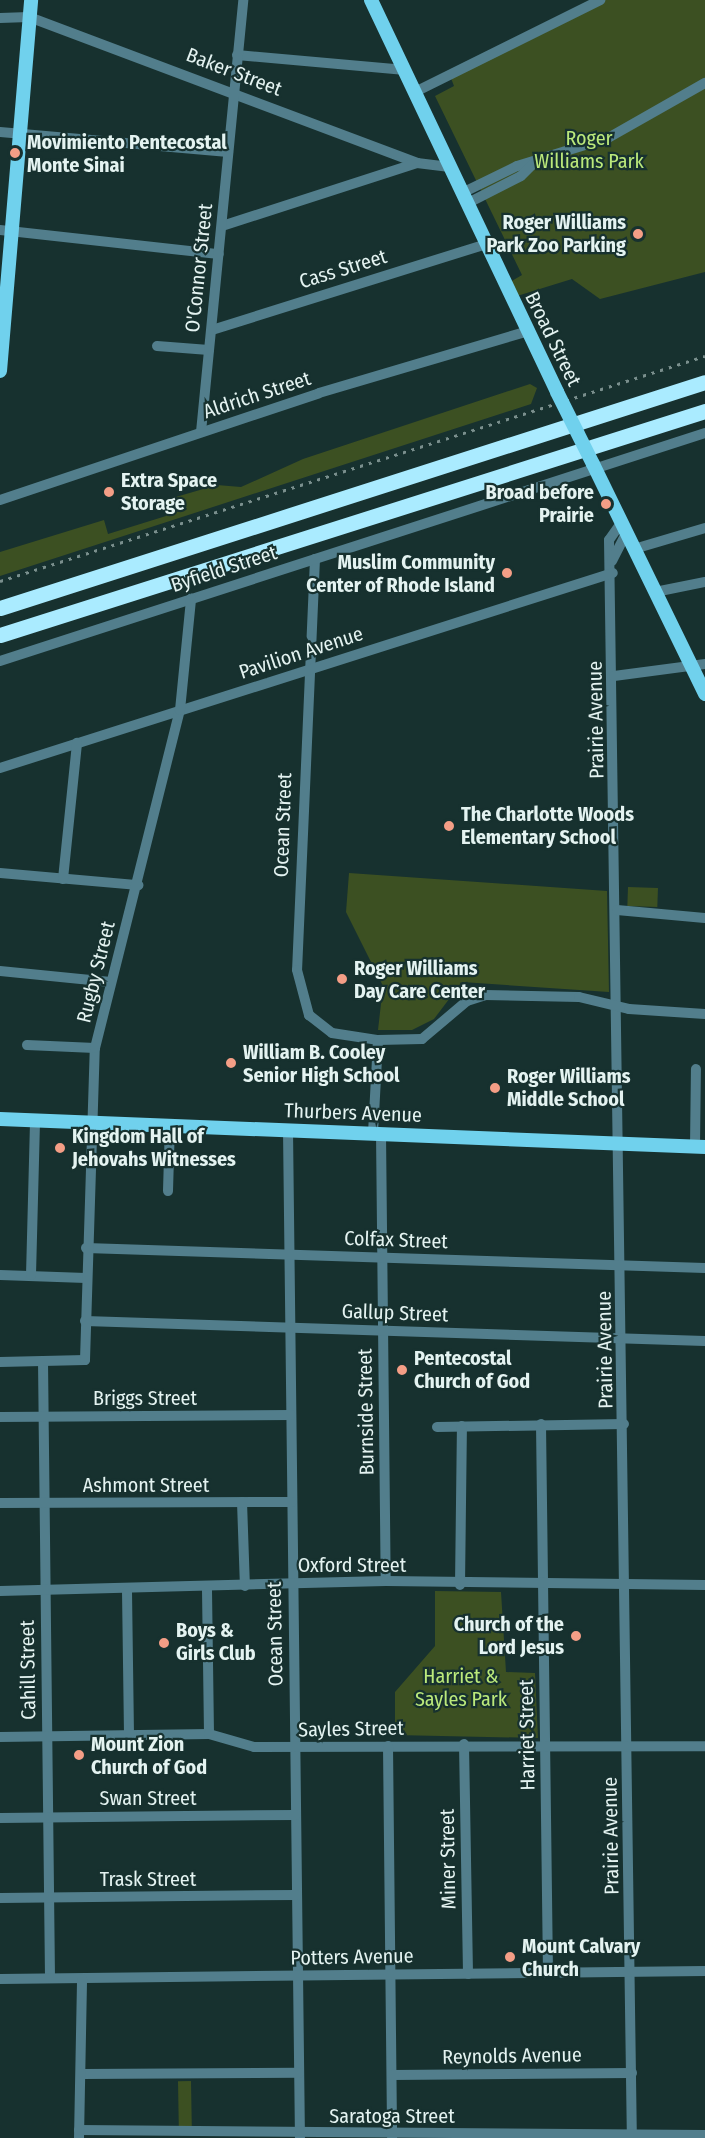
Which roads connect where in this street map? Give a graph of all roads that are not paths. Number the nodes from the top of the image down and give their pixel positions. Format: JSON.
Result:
{"nodes":[{"id":1,"x":31,"y":0,"type":"edge"},
{"id":2,"x":243,"y":0,"type":"edge"},
{"id":3,"x":371,"y":0,"type":"edge"},
{"id":4,"x":600,"y":0,"type":"edge"},
{"id":5,"x":29,"y":17,"type":"junction"},
{"id":6,"x":0,"y":18,"type":"edge"},
{"id":7,"x":237,"y":55,"type":"junction"},
{"id":8,"x":405,"y":70,"type":"junction"},
{"id":9,"x":705,"y":83,"type":"edge"},
{"id":10,"x":235,"y":91,"type":"junction"},
{"id":11,"x":415,"y":92,"type":"junction"},
{"id":12,"x":0,"y":132,"type":"edge"},
{"id":13,"x":20,"y":134,"type":"junction"},
{"id":14,"x":228,"y":152,"type":"junction"},
{"id":15,"x":417,"y":163,"type":"junction"},
{"id":16,"x":452,"y":166,"type":"junction"},
{"id":17,"x":466,"y":198,"type":"junction"},
{"id":18,"x":222,"y":226,"type":"junction"},
{"id":19,"x":6,"y":230,"type":"edge"},
{"id":20,"x":486,"y":244,"type":"junction"},
{"id":21,"x":219,"y":254,"type":"junction"},
{"id":22,"x":2,"y":326,"type":"edge"},
{"id":23,"x":212,"y":330,"type":"junction"},
{"id":24,"x":528,"y":331,"type":"junction"},
{"id":25,"x":157,"y":346,"type":"dead end"},
{"id":26,"x":209,"y":350,"type":"junction"},
{"id":27,"x":0,"y":371,"type":"edge"},
{"id":28,"x":705,"y":382,"type":"edge"},
{"id":29,"x":705,"y":411,"type":"edge"},
{"id":30,"x":201,"y":432,"type":"junction"},
{"id":31,"x":705,"y":433,"type":"edge"},
{"id":32,"x":595,"y":467,"type":"junction"},
{"id":33,"x":0,"y":500,"type":"edge"},
{"id":34,"x":705,"y":528,"type":"edge"},
{"id":35,"x":623,"y":529,"type":"junction"},
{"id":36,"x":634,"y":549,"type":"junction"},
{"id":37,"x":315,"y":559,"type":"junction"},
{"id":38,"x":613,"y":573,"type":"junction"},
{"id":39,"x":705,"y":582,"type":"edge"},
{"id":40,"x":655,"y":592,"type":"junction"},
{"id":41,"x":191,"y":599,"type":"junction"},
{"id":42,"x":0,"y":608,"type":"edge"},
{"id":43,"x":0,"y":635,"type":"edge"},
{"id":44,"x":0,"y":661,"type":"edge"},
{"id":45,"x":698,"y":665,"type":"edge"},
{"id":46,"x":307,"y":669,"type":"junction"},
{"id":47,"x":614,"y":676,"type":"junction"},
{"id":48,"x":705,"y":694,"type":"edge"},
{"id":49,"x":180,"y":710,"type":"junction"},
{"id":50,"x":77,"y":743,"type":"junction"},
{"id":51,"x":0,"y":768,"type":"edge"},
{"id":52,"x":0,"y":873,"type":"edge"},
{"id":53,"x":63,"y":879,"type":"junction"},
{"id":54,"x":138,"y":885,"type":"junction"},
{"id":55,"x":617,"y":910,"type":"junction"},
{"id":56,"x":705,"y":918,"type":"edge"},
{"id":57,"x":0,"y":971,"type":"edge"},
{"id":58,"x":110,"y":982,"type":"junction"},
{"id":59,"x":617,"y":1005,"type":"junction"},
{"id":60,"x":705,"y":1014,"type":"edge"},
{"id":61,"x":378,"y":1041,"type":"junction"},
{"id":62,"x":27,"y":1045,"type":"dead end"},
{"id":63,"x":95,"y":1048,"type":"junction"},
{"id":64,"x":696,"y":1069,"type":"dead end"},
{"id":65,"x":0,"y":1119,"type":"edge"},
{"id":66,"x":35,"y":1120,"type":"junction"},
{"id":67,"x":91,"y":1121,"type":"junction"},
{"id":68,"x":170,"y":1125,"type":"junction"},
{"id":69,"x":288,"y":1130,"type":"junction"},
{"id":70,"x":377,"y":1133,"type":"junction"},
{"id":71,"x":620,"y":1143,"type":"junction"},
{"id":72,"x":700,"y":1147,"type":"edge"},
{"id":73,"x":168,"y":1191,"type":"dead end"},
{"id":74,"x":86,"y":1248,"type":"junction"},
{"id":75,"x":288,"y":1254,"type":"junction"},
{"id":76,"x":382,"y":1257,"type":"junction"},
{"id":77,"x":621,"y":1265,"type":"junction"},
{"id":78,"x":705,"y":1268,"type":"edge"},
{"id":79,"x":0,"y":1275,"type":"edge"},
{"id":80,"x":31,"y":1275,"type":"junction"},
{"id":81,"x":86,"y":1278,"type":"junction"},
{"id":82,"x":85,"y":1321,"type":"junction"},
{"id":83,"x":290,"y":1328,"type":"junction"},
{"id":84,"x":383,"y":1331,"type":"junction"},
{"id":85,"x":622,"y":1339,"type":"junction"},
{"id":86,"x":705,"y":1341,"type":"edge"},
{"id":87,"x":43,"y":1361,"type":"junction"},
{"id":88,"x":0,"y":1362,"type":"edge"},
{"id":89,"x":291,"y":1416,"type":"junction"},
{"id":90,"x":0,"y":1417,"type":"edge"},
{"id":91,"x":44,"y":1417,"type":"junction"},
{"id":92,"x":541,"y":1424,"type":"junction"},
{"id":93,"x":624,"y":1424,"type":"junction"},
{"id":94,"x":462,"y":1426,"type":"junction"},
{"id":95,"x":437,"y":1427,"type":"dead end"},
{"id":96,"x":242,"y":1502,"type":"junction"},
{"id":97,"x":292,"y":1502,"type":"junction"},
{"id":98,"x":0,"y":1503,"type":"edge"},
{"id":99,"x":45,"y":1503,"type":"junction"},
{"id":100,"x":386,"y":1581,"type":"junction"},
{"id":101,"x":292,"y":1583,"type":"junction"},
{"id":102,"x":626,"y":1585,"type":"junction"},
{"id":103,"x":705,"y":1585,"type":"edge"},
{"id":104,"x":244,"y":1586,"type":"junction"},
{"id":105,"x":460,"y":1586,"type":"junction"},
{"id":106,"x":543,"y":1586,"type":"junction"},
{"id":107,"x":207,"y":1590,"type":"junction"},
{"id":108,"x":0,"y":1591,"type":"edge"},
{"id":109,"x":127,"y":1591,"type":"junction"},
{"id":110,"x":45,"y":1592,"type":"junction"},
{"id":111,"x":209,"y":1734,"type":"junction"},
{"id":112,"x":129,"y":1736,"type":"junction"},
{"id":113,"x":0,"y":1737,"type":"edge"},
{"id":114,"x":48,"y":1737,"type":"junction"},
{"id":115,"x":464,"y":1744,"type":"junction"},
{"id":116,"x":387,"y":1746,"type":"junction"},
{"id":117,"x":705,"y":1746,"type":"edge"},
{"id":118,"x":546,"y":1747,"type":"junction"},
{"id":119,"x":628,"y":1747,"type":"junction"},
{"id":120,"x":295,"y":1748,"type":"junction"},
{"id":121,"x":296,"y":1815,"type":"junction"},
{"id":122,"x":49,"y":1817,"type":"junction"},
{"id":123,"x":0,"y":1818,"type":"edge"},
{"id":124,"x":297,"y":1895,"type":"junction"},
{"id":125,"x":50,"y":1897,"type":"junction"},
{"id":126,"x":0,"y":1898,"type":"edge"},
{"id":127,"x":705,"y":1971,"type":"edge"},
{"id":128,"x":630,"y":1972,"type":"junction"},
{"id":129,"x":548,"y":1973,"type":"junction"},
{"id":130,"x":468,"y":1974,"type":"junction"},
{"id":131,"x":390,"y":1975,"type":"junction"},
{"id":132,"x":297,"y":1976,"type":"junction"},
{"id":133,"x":50,"y":1978,"type":"junction"},
{"id":134,"x":0,"y":1979,"type":"edge"},
{"id":135,"x":82,"y":1979,"type":"junction"},
{"id":136,"x":299,"y":2073,"type":"junction"},
{"id":137,"x":632,"y":2073,"type":"junction"},
{"id":138,"x":82,"y":2074,"type":"junction"},
{"id":139,"x":392,"y":2075,"type":"junction"},
{"id":140,"x":79,"y":2134,"type":"edge"},
{"id":141,"x":705,"y":2135,"type":"edge"},
{"id":142,"x":300,"y":2136,"type":"edge"},
{"id":143,"x":392,"y":2136,"type":"edge"},
{"id":144,"x":632,"y":2136,"type":"edge"}],
"edges":[{"from":1,"to":5,"type":"main road"},
{"from":2,"to":7,"type":"street","name":"O'Connor Street"},
{"from":3,"to":8,"type":"main road","name":"Broad Street"},
{"from":4,"to":11,"type":"street"},
{"from":5,"to":6,"type":"street","name":"Baker Street"},
{"from":5,"to":10,"type":"street","name":"Baker Street"},
{"from":5,"to":13,"type":"main road"},
{"from":7,"to":8,"type":"street"},
{"from":7,"to":10,"type":"street","name":"O'Connor Street"},
{"from":8,"to":11,"type":"main road","name":"Broad Street"},
{"from":9,"to":17,"type":"street"},
{"from":10,"to":14,"type":"street","name":"O'Connor Street"},
{"from":10,"to":15,"type":"street","name":"Baker Street"},
{"from":11,"to":16,"type":"main road","name":"Broad Street"},
{"from":12,"to":13,"type":"street"},
{"from":13,"to":14,"type":"street"},
{"from":13,"to":19,"type":"main road"},
{"from":14,"to":18,"type":"street","name":"O'Connor Street"},
{"from":15,"to":16,"type":"street","name":"Baker Street"},
{"from":15,"to":18,"type":"street"},
{"from":16,"to":17,"type":"main road","name":"Broad Street"},
{"from":17,"to":20,"type":"main road","name":"Broad Street"},
{"from":18,"to":21,"type":"street","name":"O'Connor Street"},
{"from":19,"to":21,"type":"street"},
{"from":19,"to":22,"type":"main road"},
{"from":20,"to":23,"type":"street","name":"Cass Street"},
{"from":20,"to":24,"type":"main road","name":"Broad Street"},
{"from":21,"to":23,"type":"street","name":"O'Connor Street"},
{"from":22,"to":27,"type":"main road"},
{"from":23,"to":26,"type":"street","name":"O'Connor Street"},
{"from":24,"to":30,"type":"street","name":"Aldrich Street"},
{"from":24,"to":32,"type":"main road","name":"Broad Street","bridge":true},
{"from":25,"to":26,"type":"street"},
{"from":26,"to":30,"type":"street","name":"O'Connor Street"},
{"from":28,"to":42,"type":"highway"},
{"from":29,"to":43,"type":"highway"},
{"from":30,"to":33,"type":"street","name":"Aldrich Street"},
{"from":31,"to":32,"type":"street","name":"Byfield Street"},
{"from":32,"to":35,"type":"main road","name":"Broad Street"},
{"from":32,"to":37,"type":"street","name":"Byfield Street"},
{"from":34,"to":36,"type":"street"},
{"from":35,"to":36,"type":"main road","name":"Broad Street"},
{"from":35,"to":38,"type":"street","name":"Prairie Avenue"},
{"from":36,"to":40,"type":"main road","name":"Broad Street"},
{"from":37,"to":41,"type":"street","name":"Byfield Street"},
{"from":37,"to":46,"type":"street","name":"Ocean Street"},
{"from":38,"to":46,"type":"street","name":"Pavilion Avenue"},
{"from":38,"to":47,"type":"street","name":"Prairie Avenue"},
{"from":39,"to":40,"type":"street"},
{"from":40,"to":45,"type":"main road","name":"Broad Street"},
{"from":41,"to":44,"type":"street","name":"Byfield Street"},
{"from":41,"to":49,"type":"street","name":"Rugby Street"},
{"from":45,"to":47,"type":"street"},
{"from":45,"to":48,"type":"main road","name":"Broad Street"},
{"from":46,"to":49,"type":"street","name":"Pavilion Avenue"},
{"from":46,"to":61,"type":"street","name":"Ocean Street"},
{"from":47,"to":55,"type":"street","name":"Prairie Avenue"},
{"from":49,"to":50,"type":"street","name":"Pavilion Avenue"},
{"from":49,"to":54,"type":"street","name":"Rugby Street"},
{"from":50,"to":51,"type":"street","name":"Pavilion Avenue"},
{"from":50,"to":53,"type":"street"},
{"from":52,"to":53,"type":"street"},
{"from":53,"to":54,"type":"street"},
{"from":54,"to":58,"type":"street","name":"Rugby Street"},
{"from":55,"to":56,"type":"street"},
{"from":55,"to":59,"type":"street","name":"Prairie Avenue"},
{"from":57,"to":58,"type":"street"},
{"from":58,"to":63,"type":"street","name":"Rugby Street"},
{"from":59,"to":60,"type":"street","name":"Ocean Street"},
{"from":59,"to":61,"type":"street","name":"Ocean Street"},
{"from":59,"to":71,"type":"street","name":"Prairie Avenue"},
{"from":61,"to":70,"type":"street","name":"Burnside Street"},
{"from":62,"to":63,"type":"street"},
{"from":63,"to":67,"type":"street","name":"Rugby Street"},
{"from":64,"to":72,"type":"street"},
{"from":65,"to":66,"type":"main road","name":"Thurbers Avenue"},
{"from":66,"to":67,"type":"main road","name":"Thurbers Avenue"},
{"from":66,"to":80,"type":"street"},
{"from":67,"to":68,"type":"main road","name":"Thurbers Avenue"},
{"from":67,"to":74,"type":"street","name":"Rugby Street"},
{"from":68,"to":69,"type":"main road","name":"Thurbers Avenue"},
{"from":68,"to":73,"type":"street"},
{"from":69,"to":70,"type":"main road","name":"Thurbers Avenue"},
{"from":69,"to":75,"type":"street","name":"Ocean Street"},
{"from":70,"to":71,"type":"main road","name":"Thurbers Avenue"},
{"from":70,"to":76,"type":"street","name":"Burnside Street"},
{"from":71,"to":72,"type":"main road","name":"Thurbers Avenue"},
{"from":71,"to":77,"type":"street","name":"Prairie Avenue"},
{"from":74,"to":75,"type":"street","name":"Colfax Street"},
{"from":74,"to":81,"type":"street","name":"Rugby Street"},
{"from":75,"to":76,"type":"street","name":"Colfax Street"},
{"from":75,"to":83,"type":"street","name":"Ocean Street"},
{"from":76,"to":77,"type":"street","name":"Colfax Street"},
{"from":76,"to":84,"type":"street","name":"Burnside Street"},
{"from":77,"to":78,"type":"street","name":"Colfax Street"},
{"from":77,"to":85,"type":"street","name":"Prairie Avenue"},
{"from":79,"to":80,"type":"street"},
{"from":80,"to":81,"type":"street"},
{"from":81,"to":82,"type":"street","name":"Rugby Street"},
{"from":82,"to":83,"type":"street","name":"Gallup Street"},
{"from":82,"to":87,"type":"street","name":"Rugby Street"},
{"from":83,"to":84,"type":"street","name":"Gallup Street"},
{"from":83,"to":89,"type":"street","name":"Ocean Street"},
{"from":84,"to":85,"type":"street","name":"Gallup Street"},
{"from":84,"to":100,"type":"street","name":"Burnside Street"},
{"from":85,"to":86,"type":"street","name":"Gallup Street"},
{"from":85,"to":93,"type":"street","name":"Prairie Avenue"},
{"from":87,"to":88,"type":"street"},
{"from":87,"to":91,"type":"street","name":"Cahill Street"},
{"from":89,"to":91,"type":"street","name":"Briggs Street"},
{"from":89,"to":97,"type":"street","name":"Ocean Street"},
{"from":90,"to":91,"type":"street","name":"Briggs Street"},
{"from":91,"to":99,"type":"street","name":"Cahill Street"},
{"from":92,"to":93,"type":"street"},
{"from":92,"to":94,"type":"street"},
{"from":92,"to":106,"type":"street","name":"Harriet Street"},
{"from":93,"to":102,"type":"street","name":"Prairie Avenue"},
{"from":94,"to":95,"type":"street"},
{"from":94,"to":105,"type":"street"},
{"from":96,"to":97,"type":"street","name":"Ashmont Street"},
{"from":96,"to":99,"type":"street","name":"Ashmont Street"},
{"from":96,"to":104,"type":"street"},
{"from":97,"to":101,"type":"street","name":"Ocean Street"},
{"from":98,"to":99,"type":"street","name":"Ashmont Street"},
{"from":99,"to":110,"type":"street","name":"Cahill Street"},
{"from":100,"to":101,"type":"street","name":"Oxford Street"},
{"from":100,"to":105,"type":"street","name":"Oxford Street"},
{"from":101,"to":104,"type":"street","name":"Oxford Street"},
{"from":101,"to":120,"type":"street","name":"Ocean Street"},
{"from":102,"to":103,"type":"street","name":"Oxford Street"},
{"from":102,"to":106,"type":"street","name":"Oxford Street"},
{"from":102,"to":119,"type":"street","name":"Prairie Avenue"},
{"from":104,"to":107,"type":"street","name":"Oxford Street"},
{"from":105,"to":106,"type":"street","name":"Oxford Street"},
{"from":106,"to":118,"type":"street","name":"Harriet Street"},
{"from":107,"to":109,"type":"street","name":"Oxford Street"},
{"from":107,"to":111,"type":"street"},
{"from":108,"to":110,"type":"street","name":"Oxford Street"},
{"from":109,"to":110,"type":"street","name":"Oxford Street"},
{"from":109,"to":112,"type":"street"},
{"from":110,"to":114,"type":"street","name":"Cahill Street"},
{"from":111,"to":112,"type":"street","name":"Sayles Street"},
{"from":111,"to":120,"type":"street","name":"Sayles Street"},
{"from":112,"to":114,"type":"street","name":"Sayles Street"},
{"from":113,"to":114,"type":"street","name":"Sayles Street"},
{"from":114,"to":122,"type":"street","name":"Cahill Street"},
{"from":115,"to":116,"type":"street","name":"Sayles Street"},
{"from":115,"to":118,"type":"street","name":"Sayles Street"},
{"from":115,"to":130,"type":"street","name":"Miner Street"},
{"from":116,"to":120,"type":"street","name":"Sayles Street"},
{"from":116,"to":131,"type":"street"},
{"from":117,"to":119,"type":"street","name":"Sayles Street"},
{"from":118,"to":119,"type":"street","name":"Sayles Street"},
{"from":118,"to":129,"type":"street","name":"Harriet Street"},
{"from":119,"to":128,"type":"street","name":"Prairie Avenue"},
{"from":120,"to":121,"type":"street","name":"Ocean Street"},
{"from":121,"to":122,"type":"street","name":"Swan Street"},
{"from":121,"to":124,"type":"street","name":"Ocean Street"},
{"from":122,"to":123,"type":"street","name":"Swan Street"},
{"from":122,"to":125,"type":"street","name":"Cahill Street"},
{"from":124,"to":125,"type":"street","name":"Trask Street"},
{"from":124,"to":132,"type":"street","name":"Ocean Street"},
{"from":125,"to":126,"type":"street","name":"Trask Street"},
{"from":125,"to":133,"type":"street","name":"Cahill Street"},
{"from":127,"to":128,"type":"street","name":"Potters Avenue"},
{"from":128,"to":129,"type":"street","name":"Potters Avenue"},
{"from":128,"to":137,"type":"street","name":"Prairie Avenue"},
{"from":129,"to":130,"type":"street","name":"Potters Avenue"},
{"from":130,"to":131,"type":"street","name":"Potters Avenue"},
{"from":131,"to":132,"type":"street","name":"Potters Avenue"},
{"from":131,"to":139,"type":"street"},
{"from":132,"to":135,"type":"street","name":"Potters Avenue"},
{"from":132,"to":136,"type":"street","name":"Ocean Street"},
{"from":133,"to":134,"type":"street","name":"Potters Avenue"},
{"from":133,"to":135,"type":"street","name":"Potters Avenue"},
{"from":135,"to":138,"type":"street"},
{"from":136,"to":138,"type":"street"},
{"from":136,"to":142,"type":"street","name":"Ocean Street"},
{"from":137,"to":139,"type":"street","name":"Reynolds Avenue"},
{"from":137,"to":144,"type":"street","name":"Prairie Avenue"},
{"from":138,"to":140,"type":"street"},
{"from":139,"to":143,"type":"street"},
{"from":140,"to":142,"type":"street","name":"Saratoga Street"},
{"from":141,"to":144,"type":"street","name":"Saratoga Street"},
{"from":142,"to":143,"type":"street","name":"Saratoga Street"},
{"from":143,"to":144,"type":"street","name":"Saratoga Street"}]}
